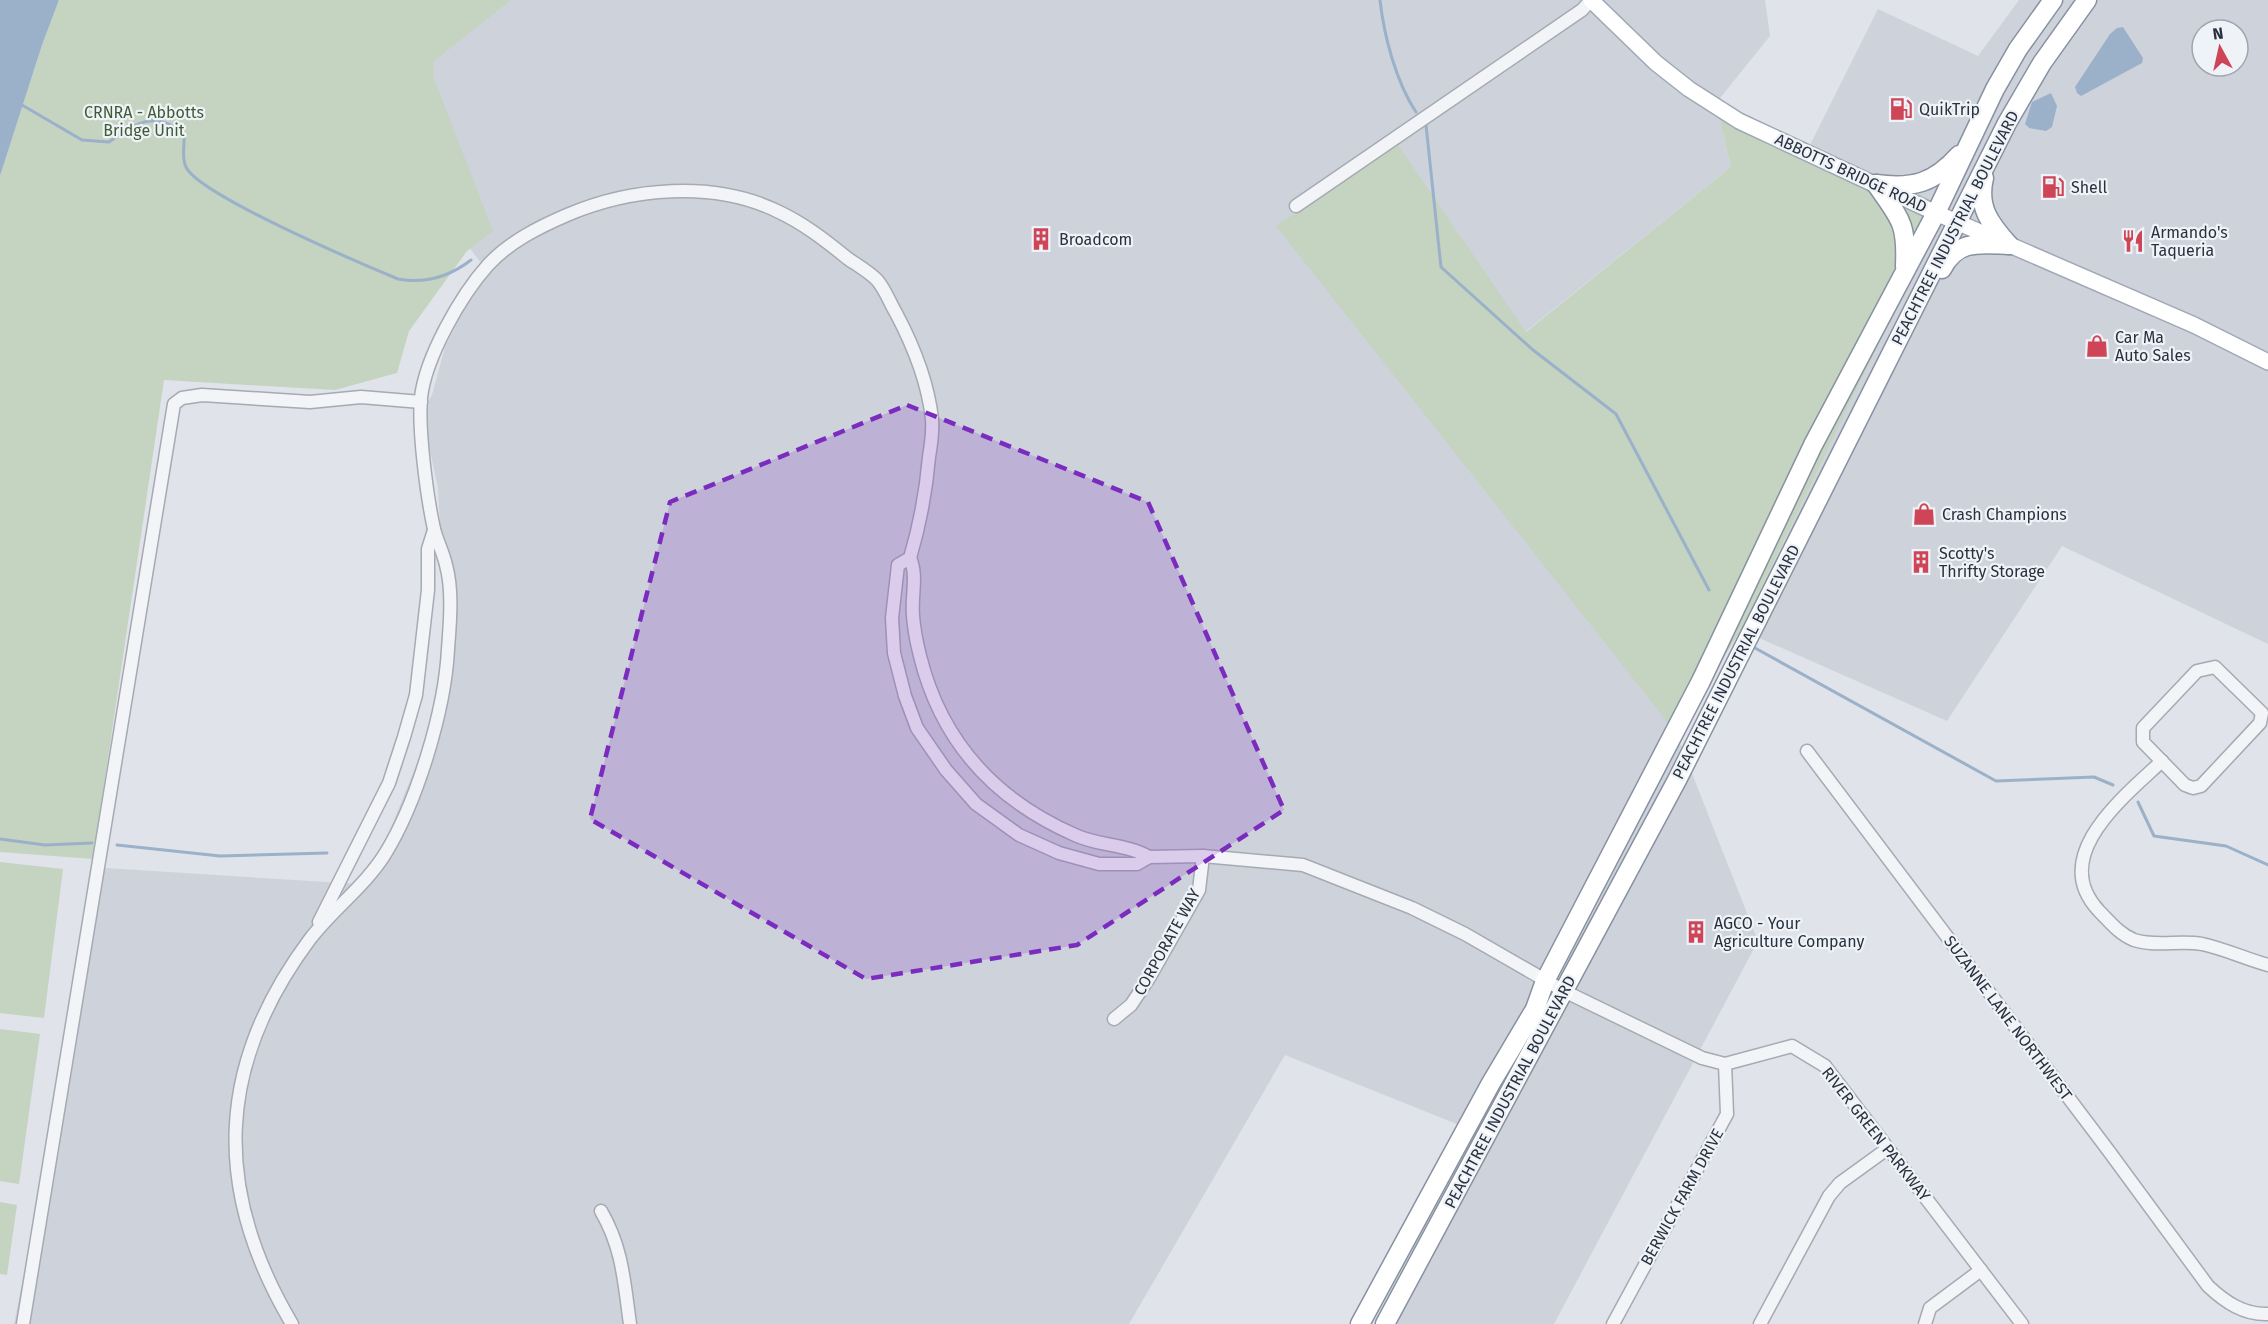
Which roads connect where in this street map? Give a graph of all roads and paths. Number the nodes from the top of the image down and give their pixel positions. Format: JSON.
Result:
{"nodes":[{"id":1,"x":1591,"y":0,"type":"edge"},
{"id":2,"x":2053,"y":0,"type":"edge"},
{"id":3,"x":2087,"y":0,"type":"edge"},
{"id":4,"x":1971,"y":142,"type":"junction"},
{"id":5,"x":1987,"y":162,"type":"junction"},
{"id":6,"x":1876,"y":184,"type":"junction"},
{"id":7,"x":1296,"y":206,"type":"dead end"},
{"id":8,"x":1936,"y":213,"type":"junction"},
{"id":9,"x":1956,"y":222,"type":"junction"},
{"id":10,"x":2009,"y":245,"type":"junction"},
{"id":11,"x":1905,"y":272,"type":"junction"},
{"id":12,"x":1918,"y":298,"type":"junction"},
{"id":13,"x":2268,"y":362,"type":"edge"},
{"id":14,"x":420,"y":402,"type":"junction"},
{"id":15,"x":434,"y":530,"type":"junction"},
{"id":16,"x":910,"y":558,"type":"junction"},
{"id":17,"x":1807,"y":751,"type":"dead end"},
{"id":18,"x":2162,"y":761,"type":"junction"},
{"id":19,"x":1203,"y":856,"type":"junction"},
{"id":20,"x":1149,"y":857,"type":"junction"},
{"id":21,"x":314,"y":934,"type":"junction"},
{"id":22,"x":2268,"y":966,"type":"edge"},
{"id":23,"x":1545,"y":981,"type":"junction"},
{"id":24,"x":1564,"y":991,"type":"junction"},
{"id":25,"x":1114,"y":1019,"type":"dead end"},
{"id":26,"x":1725,"y":1064,"type":"junction"},
{"id":27,"x":1887,"y":1149,"type":"junction"},
{"id":28,"x":601,"y":1211,"type":"dead end"},
{"id":29,"x":1981,"y":1270,"type":"junction"},
{"id":30,"x":2268,"y":1314,"type":"edge"},
{"id":31,"x":22,"y":1324,"type":"edge"},
{"id":32,"x":292,"y":1324,"type":"edge"},
{"id":33,"x":630,"y":1324,"type":"edge"},
{"id":34,"x":1360,"y":1324,"type":"edge"},
{"id":35,"x":1385,"y":1324,"type":"edge"},
{"id":36,"x":1613,"y":1324,"type":"edge"},
{"id":37,"x":1760,"y":1324,"type":"edge"},
{"id":38,"x":1925,"y":1324,"type":"edge"},
{"id":39,"x":2022,"y":1324,"type":"edge"}],
"edges":[{"from":1,"to":6,"type":"main road","name":"ABBOTTS BRIDGE ROAD"},
{"from":1,"to":7,"type":"street"},
{"from":2,"to":4,"type":"highway","name":"PEACHTREE INDUSTRIAL BOULEVARD"},
{"from":3,"to":5,"type":"highway","name":"PEACHTREE INDUSTRIAL BOULEVARD"},
{"from":4,"to":6,"type":"highway"},
{"from":4,"to":8,"type":"highway","name":"PEACHTREE INDUSTRIAL BOULEVARD"},
{"from":5,"to":9,"type":"highway","name":"PEACHTREE INDUSTRIAL BOULEVARD"},
{"from":5,"to":10,"type":"highway"},
{"from":6,"to":8,"type":"main road","name":"ABBOTTS BRIDGE ROAD"},
{"from":6,"to":11,"type":"highway"},
{"from":8,"to":9,"type":"main road","name":"ABBOTTS BRIDGE ROAD"},
{"from":8,"to":11,"type":"highway","name":"PEACHTREE INDUSTRIAL BOULEVARD"},
{"from":9,"to":10,"type":"main road","name":"ABBOTTS BRIDGE ROAD"},
{"from":9,"to":12,"type":"highway","name":"PEACHTREE INDUSTRIAL BOULEVARD"},
{"from":10,"to":12,"type":"highway"},
{"from":10,"to":13,"type":"main road","name":"ABBOTTS BRIDGE ROAD"},
{"from":11,"to":23,"type":"highway","name":"PEACHTREE INDUSTRIAL BOULEVARD"},
{"from":12,"to":24,"type":"highway","name":"PEACHTREE INDUSTRIAL BOULEVARD"},
{"from":14,"to":15,"type":"street"},
{"from":14,"to":16,"type":"street"},
{"from":14,"to":31,"type":"street"},
{"from":15,"to":21,"type":"street"},
{"from":15,"to":21,"type":"street"},
{"from":16,"to":20,"type":"street"},
{"from":16,"to":20,"type":"street"},
{"from":17,"to":30,"type":"street","name":"SUZANNE LANE NORTHWEST"},
{"from":18,"to":18,"type":"street"},
{"from":18,"to":22,"type":"street"},
{"from":19,"to":20,"type":"street"},
{"from":19,"to":23,"type":"street"},
{"from":19,"to":25,"type":"street","name":"CORPORATE WAY"},
{"from":21,"to":32,"type":"street"},
{"from":23,"to":24,"type":"street"},
{"from":23,"to":34,"type":"highway","name":"PEACHTREE INDUSTRIAL BOULEVARD"},
{"from":24,"to":26,"type":"street"},
{"from":24,"to":35,"type":"highway","name":"PEACHTREE INDUSTRIAL BOULEVARD"},
{"from":26,"to":27,"type":"street","name":"RIVER GREEN PARKWAY"},
{"from":26,"to":36,"type":"street","name":"BERWICK FARM DRIVE"},
{"from":27,"to":29,"type":"street","name":"RIVER GREEN PARKWAY"},
{"from":27,"to":37,"type":"street"},
{"from":28,"to":33,"type":"street"},
{"from":29,"to":38,"type":"street"},
{"from":29,"to":39,"type":"street","name":"RIVER GREEN PARKWAY"}]}
